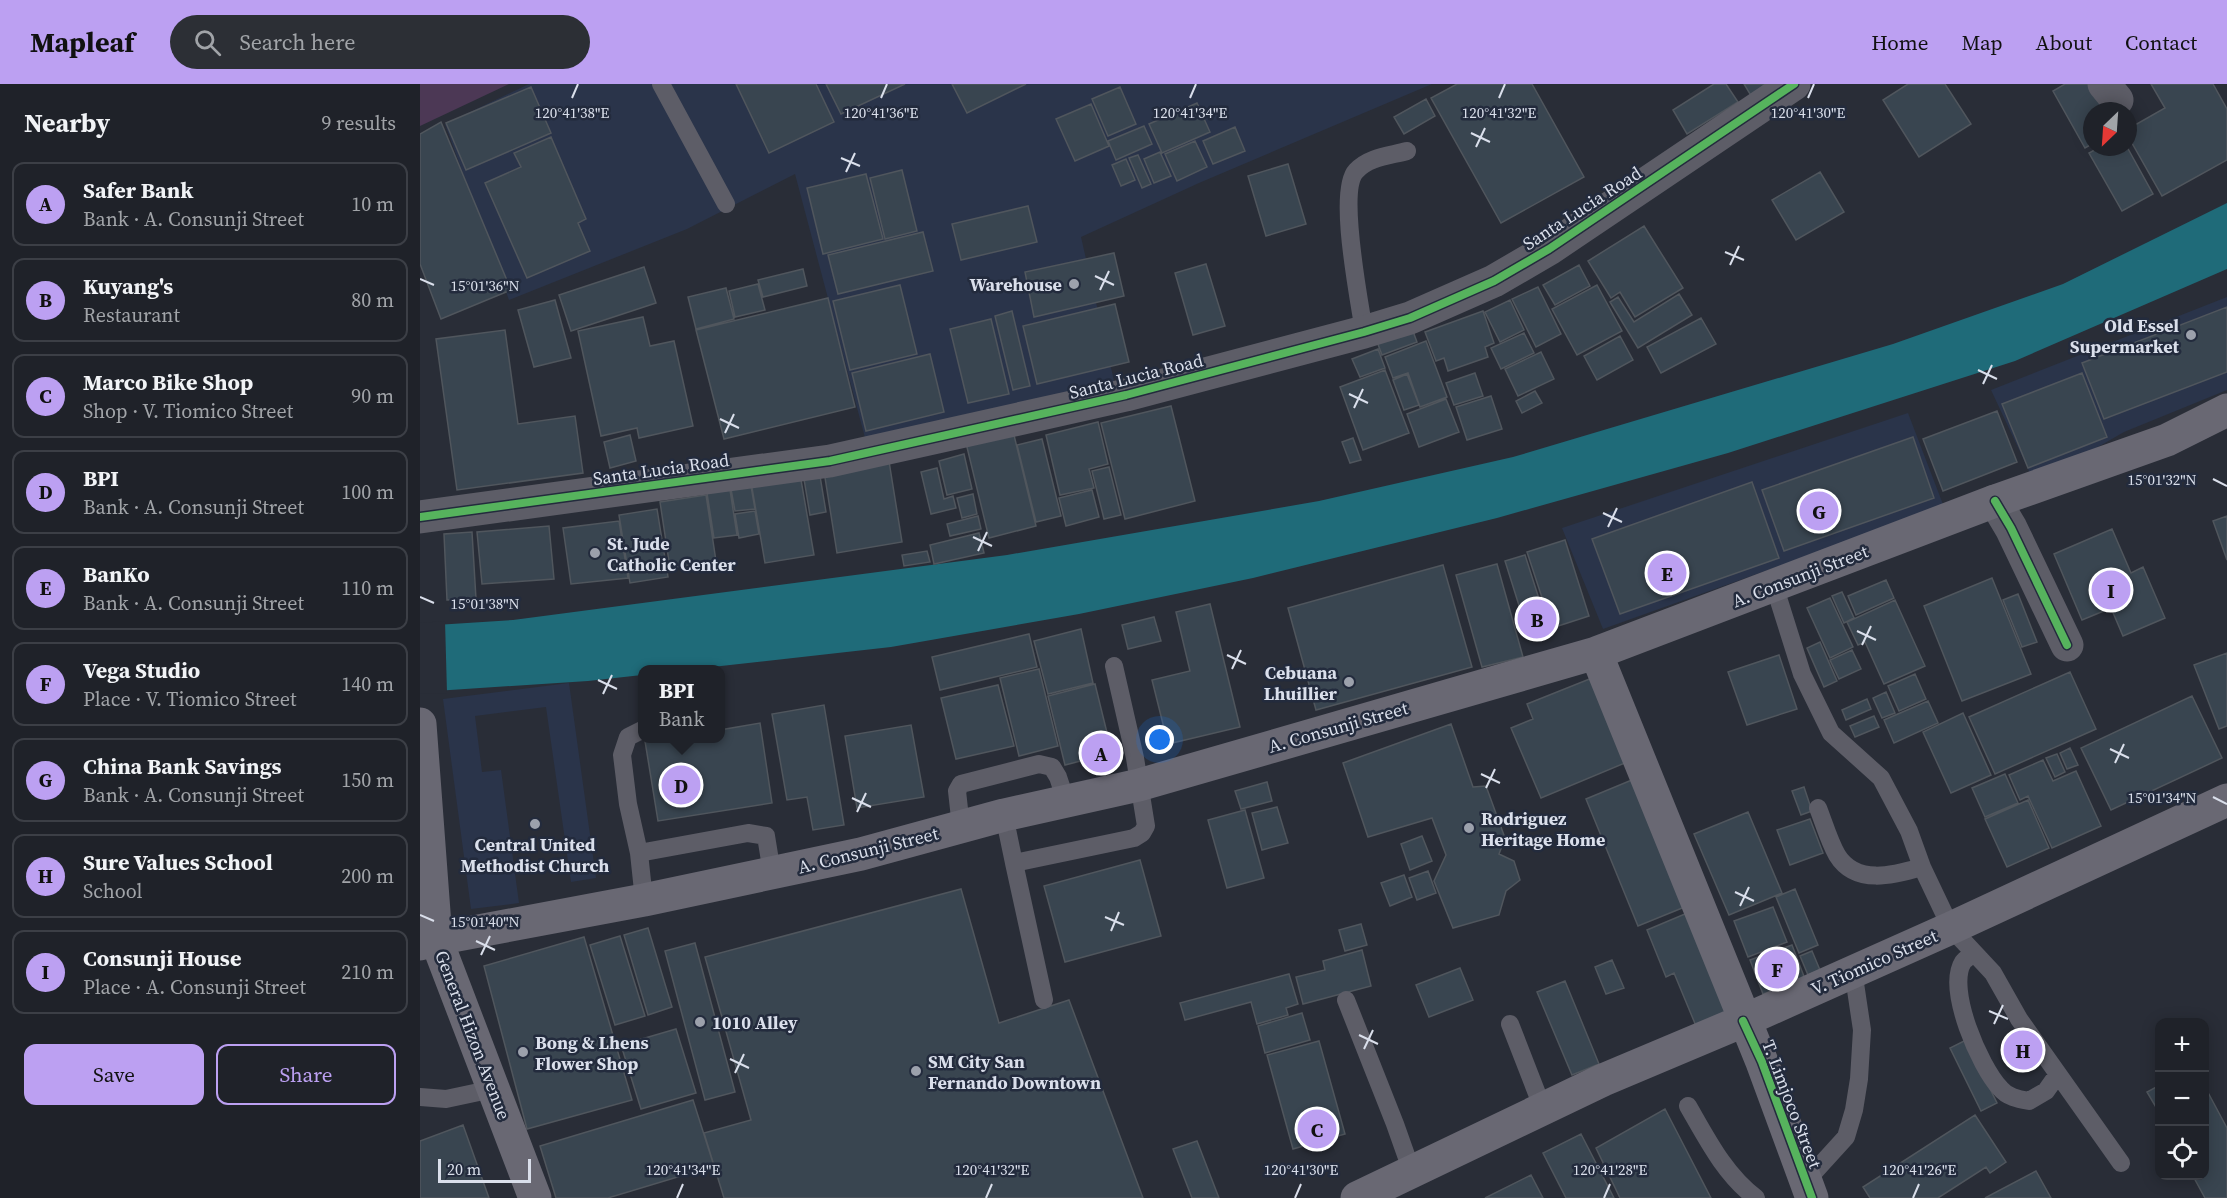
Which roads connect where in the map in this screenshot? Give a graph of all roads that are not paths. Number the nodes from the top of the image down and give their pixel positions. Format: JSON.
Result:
{"nodes":[{"id":1,"x":661,"y":84,"type":"edge"},
{"id":2,"x":1794,"y":84,"type":"edge"},
{"id":3,"x":1407,"y":151,"type":"dead end"},
{"id":4,"x":726,"y":204,"type":"dead end"},
{"id":5,"x":1364,"y":332,"type":"junction"},
{"id":6,"x":2227,"y":410,"type":"edge"},
{"id":7,"x":1995,"y":501,"type":"junction"},
{"id":8,"x":420,"y":516,"type":"edge"},
{"id":9,"x":1774,"y":585,"type":"junction"},
{"id":10,"x":2067,"y":645,"type":"dead end"},
{"id":11,"x":1596,"y":653,"type":"junction"},
{"id":12,"x":1114,"y":666,"type":"dead end"},
{"id":13,"x":420,"y":724,"type":"edge"},
{"id":14,"x":638,"y":732,"type":"edge"},
{"id":15,"x":1139,"y":785,"type":"junction"},
{"id":16,"x":2227,"y":800,"type":"edge"},
{"id":17,"x":1066,"y":801,"type":"junction"},
{"id":18,"x":1818,"y":808,"type":"dead end"},
{"id":19,"x":1004,"y":815,"type":"junction"},
{"id":20,"x":961,"y":827,"type":"junction"},
{"id":21,"x":639,"y":853,"type":"junction"},
{"id":22,"x":1014,"y":863,"type":"junction"},
{"id":23,"x":1922,"y":867,"type":"junction"},
{"id":24,"x":772,"y":873,"type":"junction"},
{"id":25,"x":644,"y":900,"type":"junction"},
{"id":26,"x":1951,"y":928,"type":"junction"},
{"id":27,"x":428,"y":942,"type":"edge"},
{"id":28,"x":1974,"y":953,"type":"junction"},
{"id":29,"x":1853,"y":970,"type":"junction"},
{"id":30,"x":1044,"y":1000,"type":"dead end"},
{"id":31,"x":1346,"y":1000,"type":"dead end"},
{"id":32,"x":1743,"y":1020,"type":"junction"},
{"id":33,"x":1510,"y":1024,"type":"dead end"},
{"id":34,"x":2058,"y":1074,"type":"junction"},
{"id":35,"x":493,"y":1089,"type":"junction"},
{"id":36,"x":420,"y":1097,"type":"edge"},
{"id":37,"x":1688,"y":1106,"type":"dead end"},
{"id":38,"x":1543,"y":1109,"type":"junction"},
{"id":39,"x":2121,"y":1163,"type":"dead end"},
{"id":40,"x":1412,"y":1172,"type":"junction"},
{"id":41,"x":1809,"y":1190,"type":"edge"},
{"id":42,"x":535,"y":1198,"type":"edge"},
{"id":43,"x":1356,"y":1198,"type":"edge"},
{"id":44,"x":1756,"y":1198,"type":"edge"}],
"edges":[{"from":1,"to":4,"type":"lane"},
{"from":2,"to":5,"type":"street","name":"Santa Lucia Road"},
{"from":3,"to":5,"type":"lane"},
{"from":5,"to":8,"type":"street","name":"Santa Lucia Road"},
{"from":6,"to":7,"type":"main road","name":"A. Consunji Street"},
{"from":7,"to":9,"type":"main road","name":"A. Consunji Street"},
{"from":7,"to":10,"type":"street"},
{"from":9,"to":11,"type":"main road","name":"A. Consunji Street"},
{"from":9,"to":23,"type":"lane"},
{"from":11,"to":15,"type":"main road","name":"A. Consunji Street"},
{"from":11,"to":32,"type":"main road","name":"T. Limjoco Street"},
{"from":12,"to":15,"type":"lane"},
{"from":13,"to":27,"type":"main road","name":"General Hizon Avenue"},
{"from":14,"to":21,"type":"lane"},
{"from":15,"to":17,"type":"main road","name":"A. Consunji Street"},
{"from":15,"to":22,"type":"lane"},
{"from":16,"to":26,"type":"main road","name":"V. Tiomico Street"},
{"from":17,"to":19,"type":"main road","name":"A. Consunji Street"},
{"from":17,"to":20,"type":"lane"},
{"from":18,"to":23,"type":"lane"},
{"from":19,"to":20,"type":"main road","name":"A. Consunji Street"},
{"from":19,"to":22,"type":"lane"},
{"from":20,"to":24,"type":"main road","name":"A. Consunji Street"},
{"from":21,"to":24,"type":"lane"},
{"from":21,"to":25,"type":"lane"},
{"from":22,"to":30,"type":"lane"},
{"from":23,"to":26,"type":"lane"},
{"from":24,"to":25,"type":"main road","name":"A. Consunji Street"},
{"from":25,"to":27,"type":"main road","name":"A. Consunji Street"},
{"from":26,"to":28,"type":"lane"},
{"from":26,"to":29,"type":"main road","name":"V. Tiomico Street"},
{"from":27,"to":35,"type":"main road","name":"General Hizon Avenue"},
{"from":28,"to":34,"type":"lane"},
{"from":28,"to":34,"type":"lane"},
{"from":29,"to":32,"type":"main road","name":"V. Tiomico Street"},
{"from":29,"to":41,"type":"lane"},
{"from":31,"to":40,"type":"lane"},
{"from":32,"to":38,"type":"main road","name":"V. Tiomico Street"},
{"from":32,"to":41,"type":"main road","name":"T. Limjoco Street"},
{"from":33,"to":38,"type":"lane"},
{"from":34,"to":39,"type":"lane"},
{"from":35,"to":36,"type":"lane"},
{"from":35,"to":42,"type":"main road","name":"General Hizon Avenue"},
{"from":37,"to":44,"type":"lane"},
{"from":38,"to":40,"type":"main road","name":"V. Tiomico Street"},
{"from":40,"to":43,"type":"main road","name":"V. Tiomico Street"}]}
